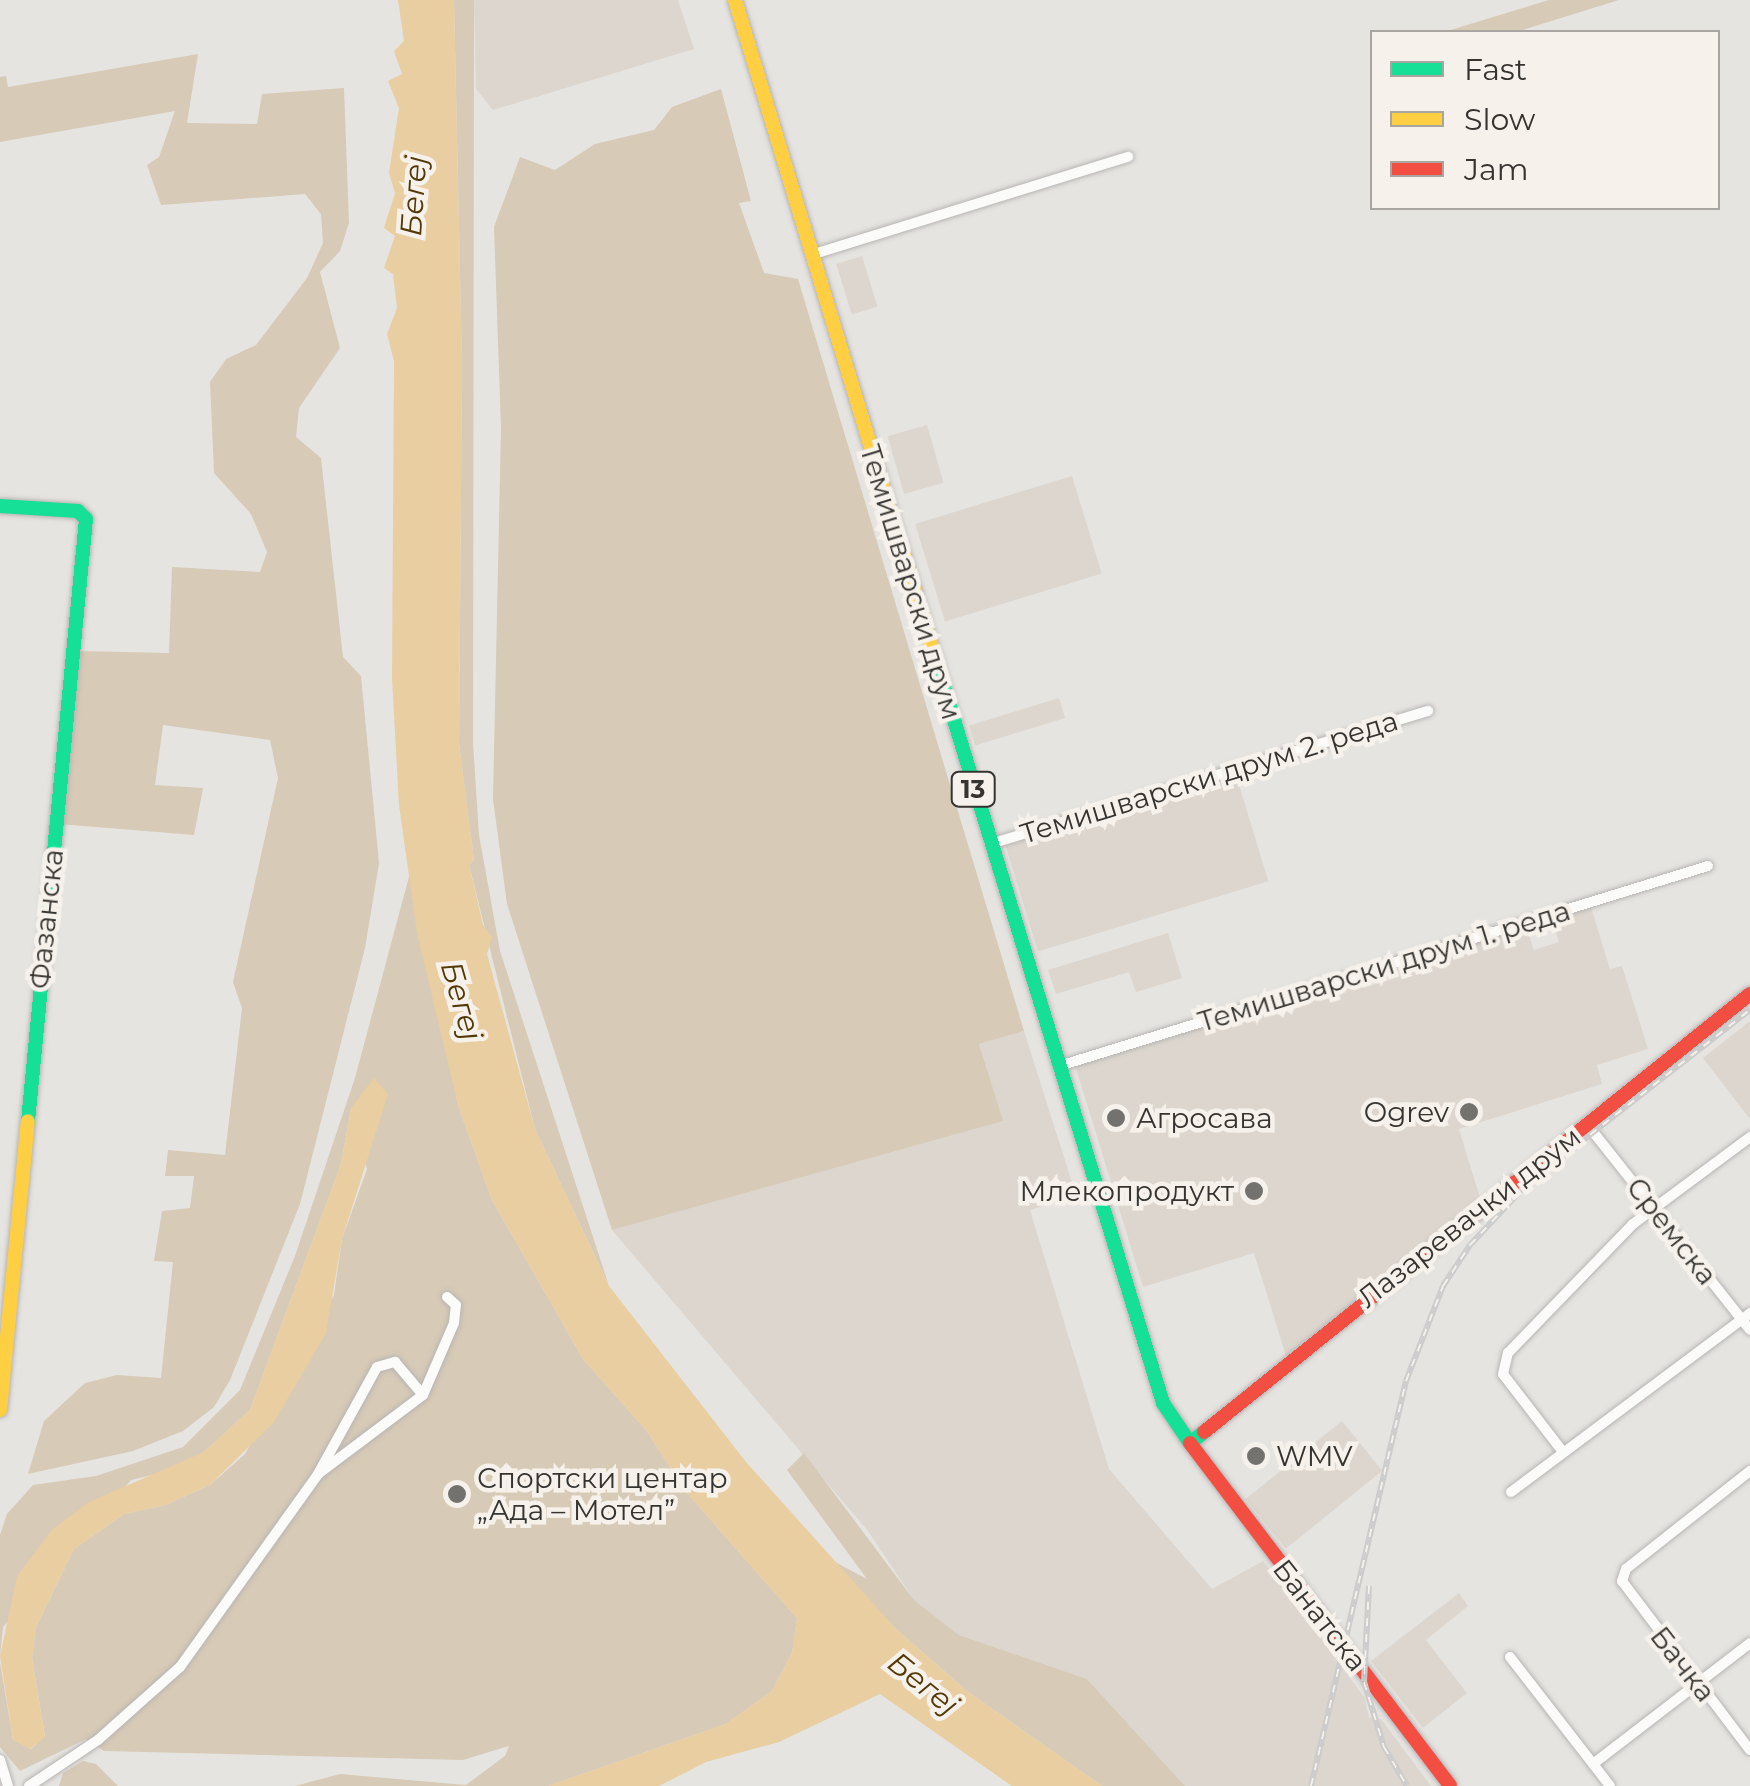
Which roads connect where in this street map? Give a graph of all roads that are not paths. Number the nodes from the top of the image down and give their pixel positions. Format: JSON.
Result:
{"nodes":[{"id":1,"x":735,"y":0,"type":"edge"},
{"id":2,"x":1128,"y":157,"type":"dead end"},
{"id":3,"x":814,"y":254,"type":"junction"},
{"id":4,"x":0,"y":506,"type":"edge"},
{"id":5,"x":1428,"y":711,"type":"dead end"},
{"id":6,"x":990,"y":844,"type":"junction"},
{"id":7,"x":1708,"y":866,"type":"dead end"},
{"id":8,"x":1750,"y":994,"type":"edge"},
{"id":9,"x":1059,"y":1066,"type":"junction"},
{"id":10,"x":1594,"y":1133,"type":"dead end"},
{"id":11,"x":1750,"y":1137,"type":"edge"},
{"id":12,"x":1655,"y":1208,"type":"junction"},
{"id":13,"x":446,"y":1297,"type":"dead end"},
{"id":14,"x":1746,"y":1316,"type":"edge"},
{"id":15,"x":1750,"y":1330,"type":"edge"},
{"id":16,"x":424,"y":1395,"type":"junction"},
{"id":17,"x":0,"y":1410,"type":"edge"},
{"id":18,"x":1190,"y":1443,"type":"junction"},
{"id":19,"x":1563,"y":1452,"type":"junction"},
{"id":20,"x":1750,"y":1470,"type":"edge"},
{"id":21,"x":318,"y":1474,"type":"junction"},
{"id":22,"x":1511,"y":1492,"type":"dead end"},
{"id":23,"x":1750,"y":1643,"type":"edge"},
{"id":24,"x":1510,"y":1657,"type":"dead end"},
{"id":25,"x":1699,"y":1684,"type":"junction"},
{"id":26,"x":1750,"y":1750,"type":"edge"},
{"id":27,"x":0,"y":1760,"type":"edge"},
{"id":28,"x":1593,"y":1764,"type":"junction"},
{"id":29,"x":8,"y":1786,"type":"edge"},
{"id":30,"x":29,"y":1786,"type":"edge"},
{"id":31,"x":1450,"y":1786,"type":"edge"},
{"id":32,"x":1610,"y":1786,"type":"edge"}],
"edges":[{"from":1,"to":3,"type":"main road","name":"Темишварски друм","number":"13"},
{"from":2,"to":3,"type":"street"},
{"from":3,"to":6,"type":"main road","name":"Темишварски друм","number":"13"},
{"from":4,"to":17,"type":"main road","name":"Фазанска"},
{"from":5,"to":6,"type":"street","name":"Темишварски друм 2. реда"},
{"from":6,"to":9,"type":"main road","name":"Темишварски друм","number":"13"},
{"from":7,"to":9,"type":"street","name":"Темишварски друм 1. реда"},
{"from":8,"to":18,"type":"main road","name":"Лазаревачки друм"},
{"from":9,"to":18,"type":"main road","name":"Темишварски друм","number":"13"},
{"from":10,"to":12,"type":"street","name":"Сремска"},
{"from":11,"to":12,"type":"street"},
{"from":12,"to":14,"type":"street","name":"Сремска"},
{"from":12,"to":19,"type":"street"},
{"from":13,"to":16,"type":"street"},
{"from":14,"to":15,"type":"street","name":"Сремска"},
{"from":14,"to":19,"type":"street"},
{"from":16,"to":21,"type":"street"},
{"from":16,"to":21,"type":"street"},
{"from":18,"to":31,"type":"main road","name":"Банатска"},
{"from":19,"to":22,"type":"street"},
{"from":20,"to":25,"type":"street","name":"Бачка"},
{"from":21,"to":30,"type":"street"},
{"from":23,"to":25,"type":"street"},
{"from":24,"to":28,"type":"street"},
{"from":25,"to":26,"type":"street","name":"Бачка"},
{"from":25,"to":28,"type":"street"},
{"from":27,"to":29,"type":"street"},
{"from":28,"to":32,"type":"street"}]}
